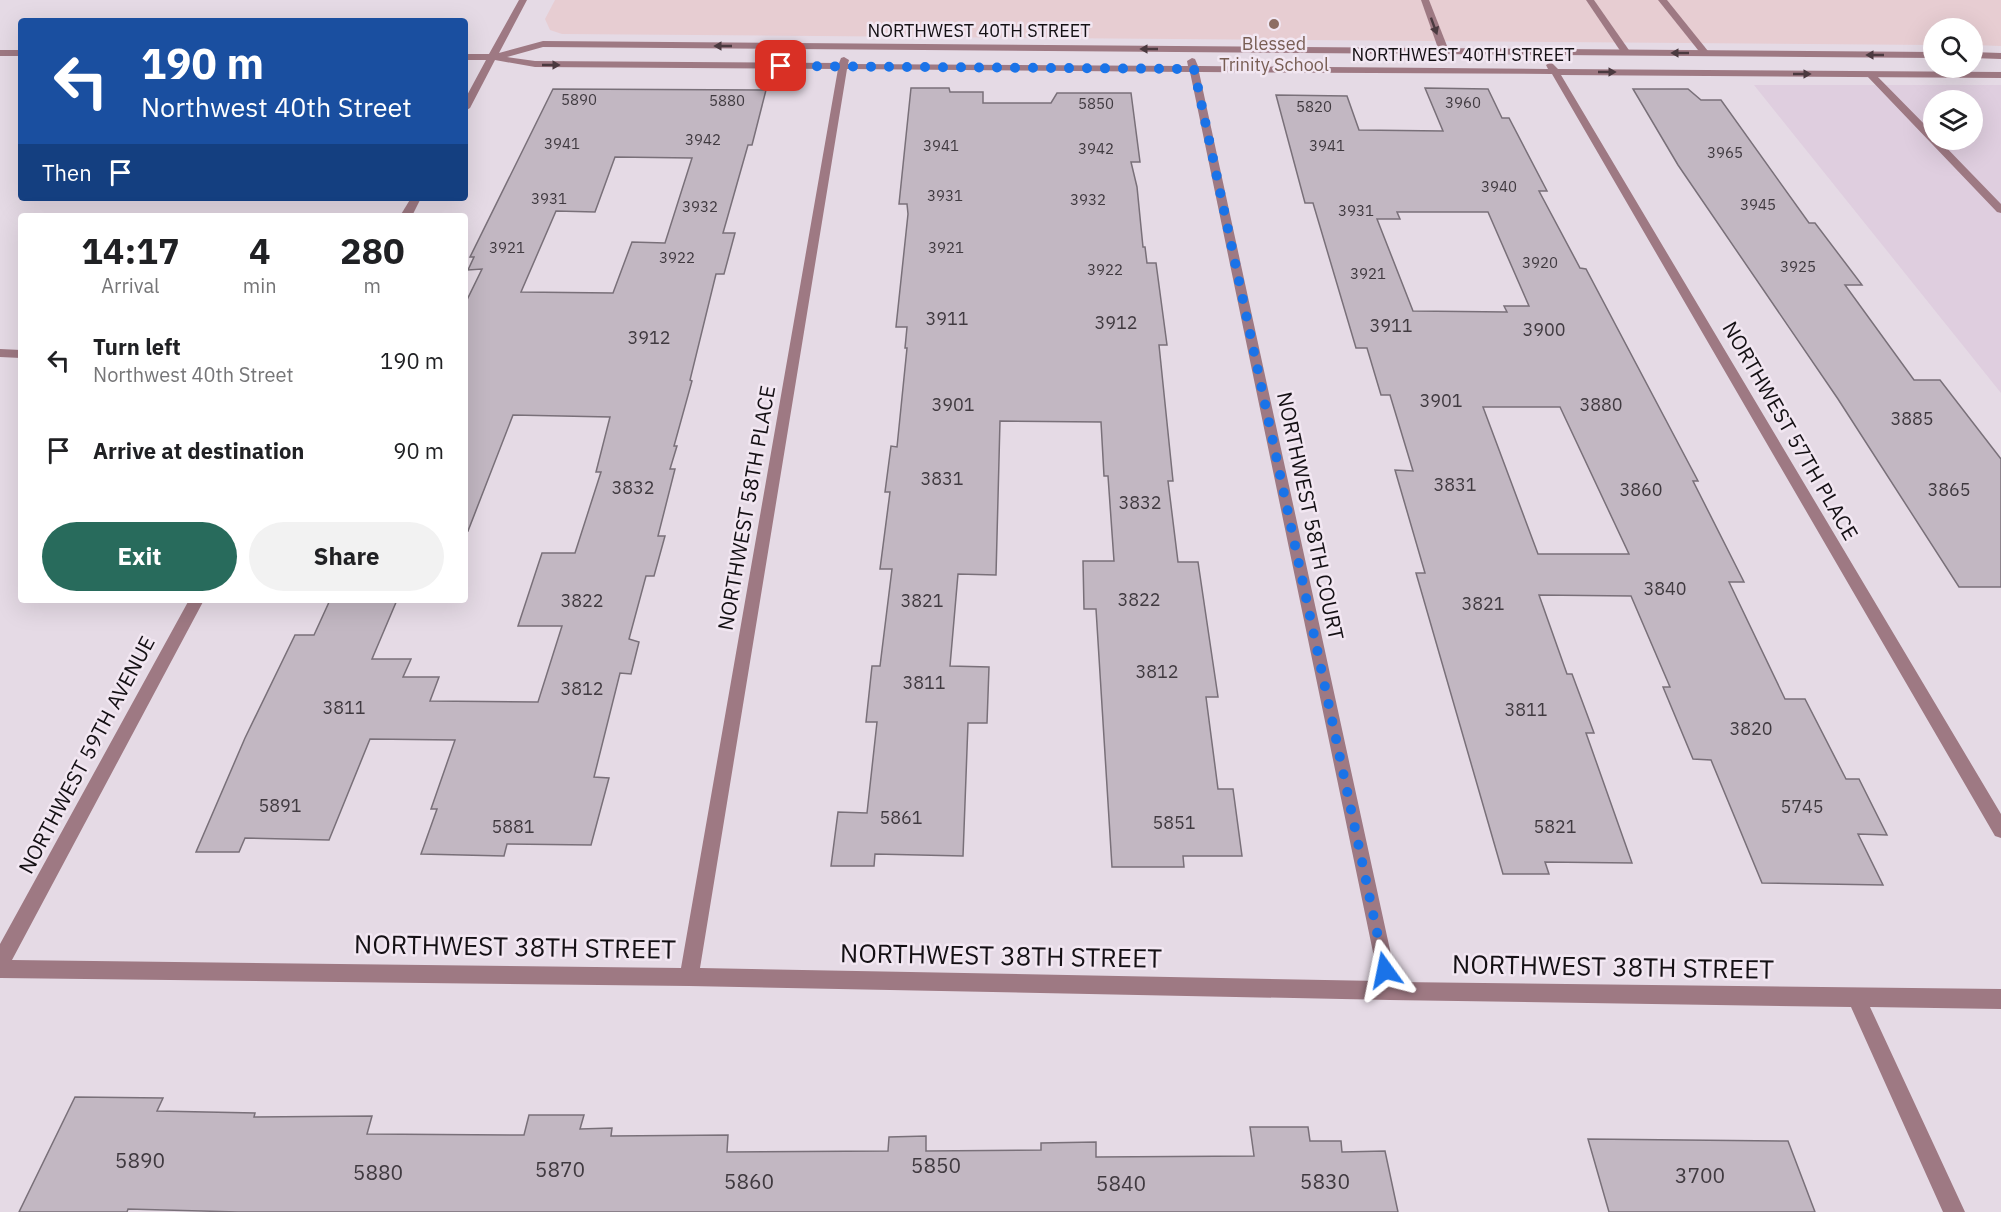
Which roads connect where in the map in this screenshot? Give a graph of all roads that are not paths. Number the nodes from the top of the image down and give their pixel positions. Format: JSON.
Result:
{"nodes":[{"id":1,"x":523,"y":0,"type":"edge"},
{"id":2,"x":1425,"y":0,"type":"edge"},
{"id":3,"x":1590,"y":0,"type":"edge"},
{"id":4,"x":1662,"y":0,"type":"edge"},
{"id":5,"x":846,"y":47,"type":"junction"},
{"id":6,"x":1189,"y":49,"type":"junction"},
{"id":7,"x":1444,"y":51,"type":"junction"},
{"id":8,"x":1543,"y":52,"type":"junction"},
{"id":9,"x":0,"y":53,"type":"edge"},
{"id":10,"x":18,"y":53,"type":"edge"},
{"id":11,"x":1626,"y":53,"type":"junction"},
{"id":12,"x":1705,"y":53,"type":"junction"},
{"id":13,"x":1923,"y":55,"type":"edge"},
{"id":14,"x":1983,"y":55,"type":"edge"},
{"id":15,"x":2001,"y":56,"type":"edge"},
{"id":16,"x":468,"y":57,"type":"edge"},
{"id":17,"x":493,"y":57,"type":"junction"},
{"id":18,"x":842,"y":67,"type":"junction"},
{"id":19,"x":1194,"y":69,"type":"junction"},
{"id":20,"x":1555,"y":72,"type":"junction"},
{"id":21,"x":1870,"y":74,"type":"junction"},
{"id":22,"x":2001,"y":75,"type":"edge"},
{"id":23,"x":468,"y":103,"type":"edge"},
{"id":24,"x":2001,"y":210,"type":"edge"},
{"id":25,"x":0,"y":354,"type":"edge"},
{"id":26,"x":18,"y":354,"type":"edge"},
{"id":27,"x":195,"y":603,"type":"edge"},
{"id":28,"x":2001,"y":830,"type":"edge"},
{"id":29,"x":0,"y":963,"type":"edge"},
{"id":30,"x":0,"y":969,"type":"edge"},
{"id":31,"x":689,"y":977,"type":"junction"},
{"id":32,"x":1390,"y":991,"type":"junction"},
{"id":33,"x":1856,"y":997,"type":"junction"},
{"id":34,"x":2001,"y":999,"type":"edge"},
{"id":35,"x":1954,"y":1212,"type":"edge"}],
"edges":[{"from":1,"to":17,"type":"street"},
{"from":2,"to":7,"type":"street","one_way":true},
{"from":3,"to":11,"type":"street"},
{"from":4,"to":12,"type":"street"},
{"from":6,"to":5,"type":"street","name":"NORTHWEST 40TH STREET","one_way":true},
{"from":5,"to":17,"type":"street","name":"NORTHWEST 40TH STREET","one_way":true},
{"from":5,"to":18,"type":"street","name":"NORTHWEST 58TH PLACE"},
{"from":6,"to":7,"type":"street","name":"NORTHWEST 40TH STREET"},
{"from":6,"to":19,"type":"street","name":"NORTHWEST 58TH COURT"},
{"from":7,"to":8,"type":"street","name":"NORTHWEST 40TH STREET"},
{"from":8,"to":11,"type":"street","name":"NORTHWEST 40TH STREET"},
{"from":8,"to":20,"type":"street","name":"NORTHWEST 57TH PLACE"},
{"from":9,"to":10,"type":"street"},
{"from":12,"to":11,"type":"street","name":"NORTHWEST 40TH STREET","one_way":true},
{"from":13,"to":12,"type":"street","name":"NORTHWEST 40TH STREET","one_way":true},
{"from":14,"to":15,"type":"street"},
{"from":16,"to":17,"type":"street","name":"NORTHWEST 40TH STREET"},
{"from":17,"to":18,"type":"street","name":"NORTHWEST 40TH STREET","one_way":true},
{"from":17,"to":23,"type":"street"},
{"from":18,"to":19,"type":"street","name":"NORTHWEST 40TH STREET"},
{"from":18,"to":31,"type":"street","name":"NORTHWEST 58TH PLACE"},
{"from":19,"to":20,"type":"street","name":"NORTHWEST 40TH STREET"},
{"from":19,"to":32,"type":"street","name":"NORTHWEST 58TH COURT"},
{"from":20,"to":21,"type":"street","name":"NORTHWEST 40TH STREET","one_way":true},
{"from":20,"to":28,"type":"street","name":"NORTHWEST 57TH PLACE"},
{"from":21,"to":22,"type":"street","name":"NORTHWEST 40TH STREET"},
{"from":21,"to":24,"type":"street"},
{"from":25,"to":26,"type":"street"},
{"from":27,"to":29,"type":"street","name":"NORTHWEST 59TH AVENUE"},
{"from":30,"to":31,"type":"street","name":"NORTHWEST 38TH STREET"},
{"from":31,"to":32,"type":"street","name":"NORTHWEST 38TH STREET"},
{"from":32,"to":33,"type":"street","name":"NORTHWEST 38TH STREET"},
{"from":33,"to":34,"type":"street","name":"NORTHWEST 38TH STREET"},
{"from":33,"to":35,"type":"street"}]}
